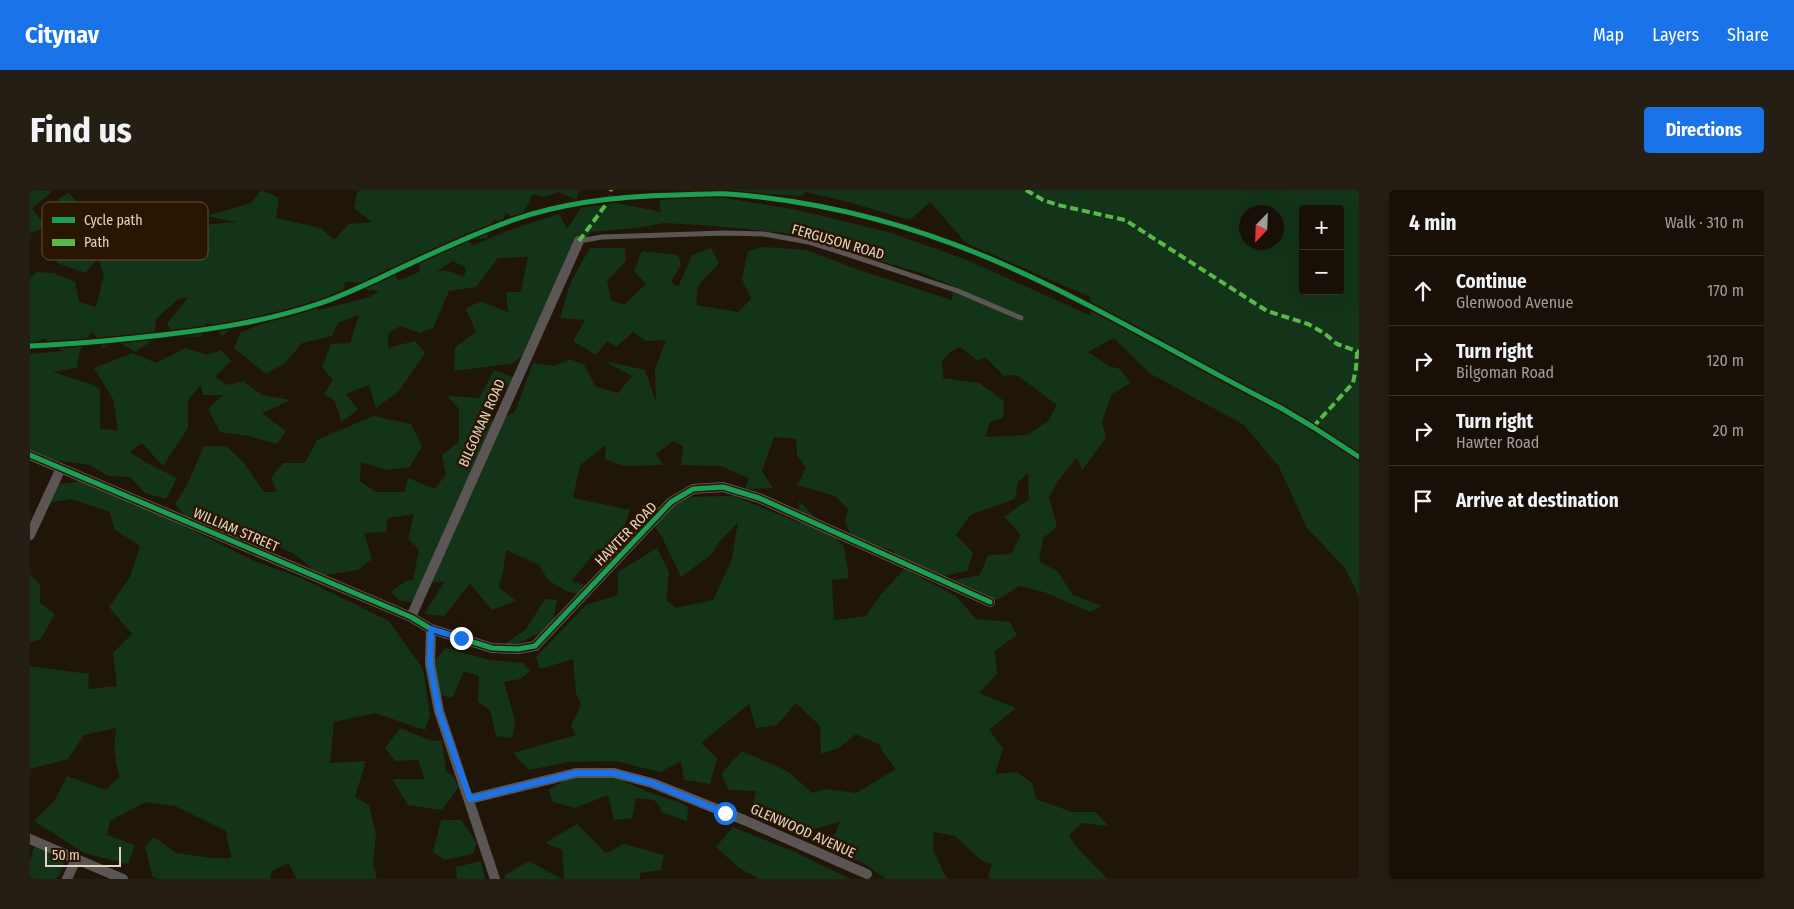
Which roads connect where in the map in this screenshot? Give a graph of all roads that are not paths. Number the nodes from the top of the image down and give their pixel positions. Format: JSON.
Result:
{"nodes":[{"id":1,"x":579,"y":241,"type":"joint"},
{"id":2,"x":1021,"y":318,"type":"dead end"},
{"id":3,"x":30,"y":455,"type":"edge"},
{"id":4,"x":61,"y":468,"type":"junction"},
{"id":5,"x":30,"y":535,"type":"edge"},
{"id":6,"x":990,"y":602,"type":"dead end"},
{"id":7,"x":411,"y":617,"type":"junction"},
{"id":8,"x":431,"y":629,"type":"junction"},
{"id":9,"x":470,"y":799,"type":"junction"},
{"id":10,"x":30,"y":839,"type":"edge"},
{"id":11,"x":76,"y":859,"type":"junction"},
{"id":12,"x":867,"y":874,"type":"dead end"},
{"id":13,"x":67,"y":879,"type":"edge"},
{"id":14,"x":123,"y":879,"type":"edge"},
{"id":15,"x":495,"y":879,"type":"edge"}],
"edges":[{"from":1,"to":2,"type":"lane","name":"FERGUSON ROAD"},
{"from":1,"to":7,"type":"street","name":"BILGOMAN ROAD"},
{"from":3,"to":4,"type":"street","name":"WILLIAM STREET"},
{"from":4,"to":5,"type":"street"},
{"from":4,"to":7,"type":"street","name":"WILLIAM STREET"},
{"from":6,"to":8,"type":"street","name":"HAWTER ROAD"},
{"from":7,"to":8,"type":"street","name":"WILLIAM STREET"},
{"from":8,"to":9,"type":"street"},
{"from":9,"to":12,"type":"street","name":"GLENWOOD AVENUE"},
{"from":9,"to":15,"type":"street"},
{"from":10,"to":11,"type":"street"},
{"from":11,"to":13,"type":"street"},
{"from":11,"to":14,"type":"street"}]}
